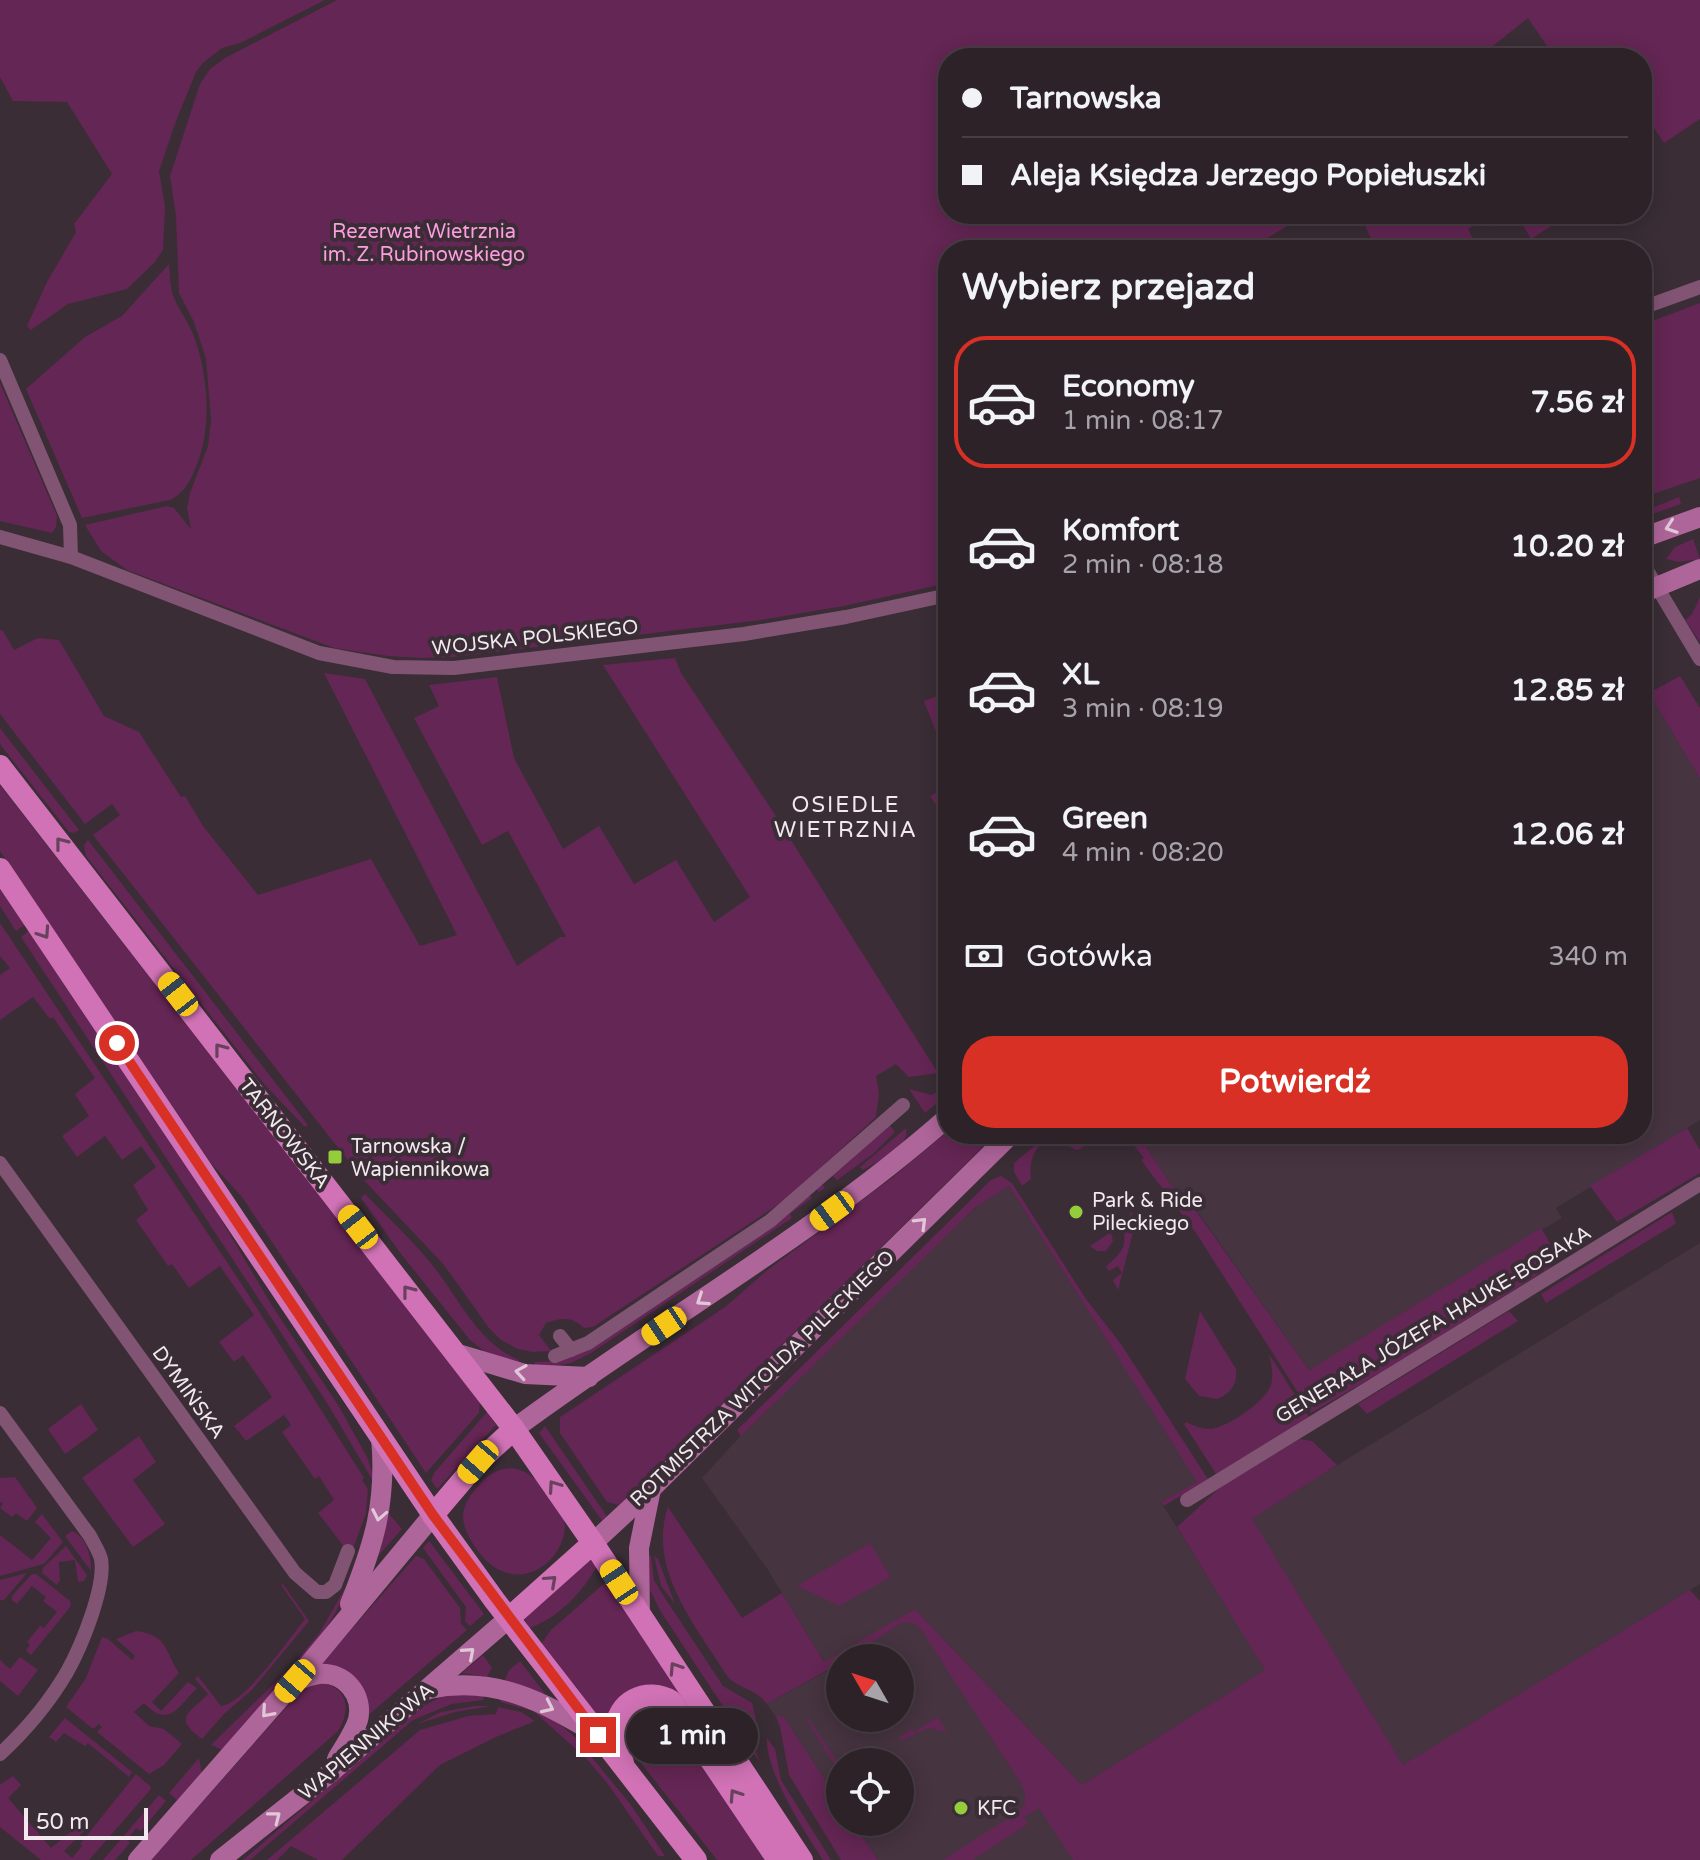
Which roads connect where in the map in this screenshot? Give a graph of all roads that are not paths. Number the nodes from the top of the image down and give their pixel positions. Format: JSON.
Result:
{"nodes":[{"id":1,"x":1700,"y":287,"type":"edge"},
{"id":2,"x":1652,"y":304,"type":"edge"},
{"id":3,"x":0,"y":360,"type":"edge"},
{"id":4,"x":1700,"y":517,"type":"edge"},
{"id":5,"x":1652,"y":534,"type":"edge"},
{"id":6,"x":0,"y":537,"type":"edge"},
{"id":7,"x":71,"y":557,"type":"junction"},
{"id":8,"x":1700,"y":569,"type":"edge"},
{"id":9,"x":1652,"y":589,"type":"edge"},
{"id":10,"x":1652,"y":594,"type":"edge"},
{"id":11,"x":938,"y":597,"type":"edge"},
{"id":12,"x":1700,"y":659,"type":"edge"},
{"id":13,"x":0,"y":766,"type":"edge"},
{"id":14,"x":0,"y":869,"type":"edge"},
{"id":15,"x":903,"y":1105,"type":"dead end"},
{"id":16,"x":938,"y":1125,"type":"edge"},
{"id":17,"x":1001,"y":1144,"type":"edge"},
{"id":18,"x":0,"y":1163,"type":"edge"},
{"id":19,"x":1700,"y":1184,"type":"edge"},
{"id":20,"x":560,"y":1336,"type":"dead end"},
{"id":21,"x":571,"y":1350,"type":"junction"},
{"id":22,"x":455,"y":1353,"type":"junction"},
{"id":23,"x":555,"y":1356,"type":"dead end"},
{"id":24,"x":589,"y":1377,"type":"junction"},
{"id":25,"x":0,"y":1413,"type":"edge"},
{"id":26,"x":514,"y":1429,"type":"junction"},
{"id":27,"x":381,"y":1437,"type":"junction"},
{"id":28,"x":651,"y":1489,"type":"junction"},
{"id":29,"x":1187,"y":1500,"type":"dead end"},
{"id":30,"x":433,"y":1515,"type":"junction"},
{"id":31,"x":593,"y":1543,"type":"junction"},
{"id":32,"x":348,"y":1551,"type":"dead end"},
{"id":33,"x":640,"y":1614,"type":"junction"},
{"id":34,"x":509,"y":1618,"type":"junction"},
{"id":35,"x":335,"y":1631,"type":"junction"},
{"id":36,"x":295,"y":1681,"type":"junction"},
{"id":37,"x":429,"y":1689,"type":"junction"},
{"id":38,"x":598,"y":1735,"type":"junction"},
{"id":39,"x":0,"y":1754,"type":"edge"},
{"id":40,"x":625,"y":1769,"type":"junction"},
{"id":41,"x":330,"y":1773,"type":"junction"},
{"id":42,"x":138,"y":1860,"type":"edge"},
{"id":43,"x":220,"y":1860,"type":"edge"},
{"id":44,"x":696,"y":1860,"type":"edge"},
{"id":45,"x":778,"y":1860,"type":"edge"},
{"id":46,"x":802,"y":1860,"type":"edge"}],
"edges":[{"from":1,"to":2,"type":"street"},
{"from":3,"to":7,"type":"street"},
{"from":4,"to":5,"type":"main road","one_way":true},
{"from":6,"to":7,"type":"street","name":"WOJSKA POLSKIEGO"},
{"from":7,"to":11,"type":"street","name":"WOJSKA POLSKIEGO"},
{"from":8,"to":9,"type":"main road"},
{"from":10,"to":12,"type":"street"},
{"from":22,"to":13,"type":"main road","name":"TARNOWSKA","one_way":true},
{"from":14,"to":27,"type":"main road","one_way":true},
{"from":15,"to":21,"type":"street"},
{"from":16,"to":24,"type":"main road","one_way":true},
{"from":28,"to":17,"type":"main road","name":"ROTMISTRZA WITOLDA PILECKIEGO","one_way":true},
{"from":18,"to":32,"type":"street","name":"DYMIŃSKA"},
{"from":19,"to":29,"type":"street","name":"GENERAŁA JÓZEFA HAUKE-BOSAKA"},
{"from":20,"to":21,"type":"street"},
{"from":21,"to":23,"type":"street"},
{"from":24,"to":22,"type":"main road","one_way":true},
{"from":22,"to":26,"type":"main road","name":"TARNOWSKA"},
{"from":24,"to":26,"type":"main road"},
{"from":25,"to":39,"type":"street"},
{"from":26,"to":30,"type":"main road"},
{"from":31,"to":26,"type":"main road","name":"TARNOWSKA","one_way":true},
{"from":27,"to":30,"type":"main road"},
{"from":27,"to":35,"type":"main road","one_way":true},
{"from":28,"to":31,"type":"main road","name":"ROTMISTRZA WITOLDA PILECKIEGO"},
{"from":28,"to":33,"type":"main road"},
{"from":30,"to":34,"type":"main road"},
{"from":30,"to":35,"type":"main road"},
{"from":31,"to":33,"type":"main road","name":"TARNOWSKA"},
{"from":34,"to":31,"type":"main road","name":"ROTMISTRZA WITOLDA PILECKIEGO","one_way":true},
{"from":46,"to":33,"type":"main road","name":"TARNOWSKA","one_way":true},
{"from":37,"to":34,"type":"main road","name":"WAPIENNIKOWA","one_way":true},
{"from":34,"to":38,"type":"main road"},
{"from":35,"to":36,"type":"main road"},
{"from":36,"to":41,"type":"main road"},
{"from":36,"to":42,"type":"main road","one_way":true},
{"from":37,"to":38,"type":"main road","one_way":true},
{"from":37,"to":41,"type":"main road","name":"WAPIENNIKOWA"},
{"from":38,"to":40,"type":"main road"},
{"from":40,"to":44,"type":"main road"},
{"from":45,"to":40,"type":"main road","one_way":true},
{"from":43,"to":41,"type":"main road","name":"WAPIENNIKOWA","one_way":true}]}
